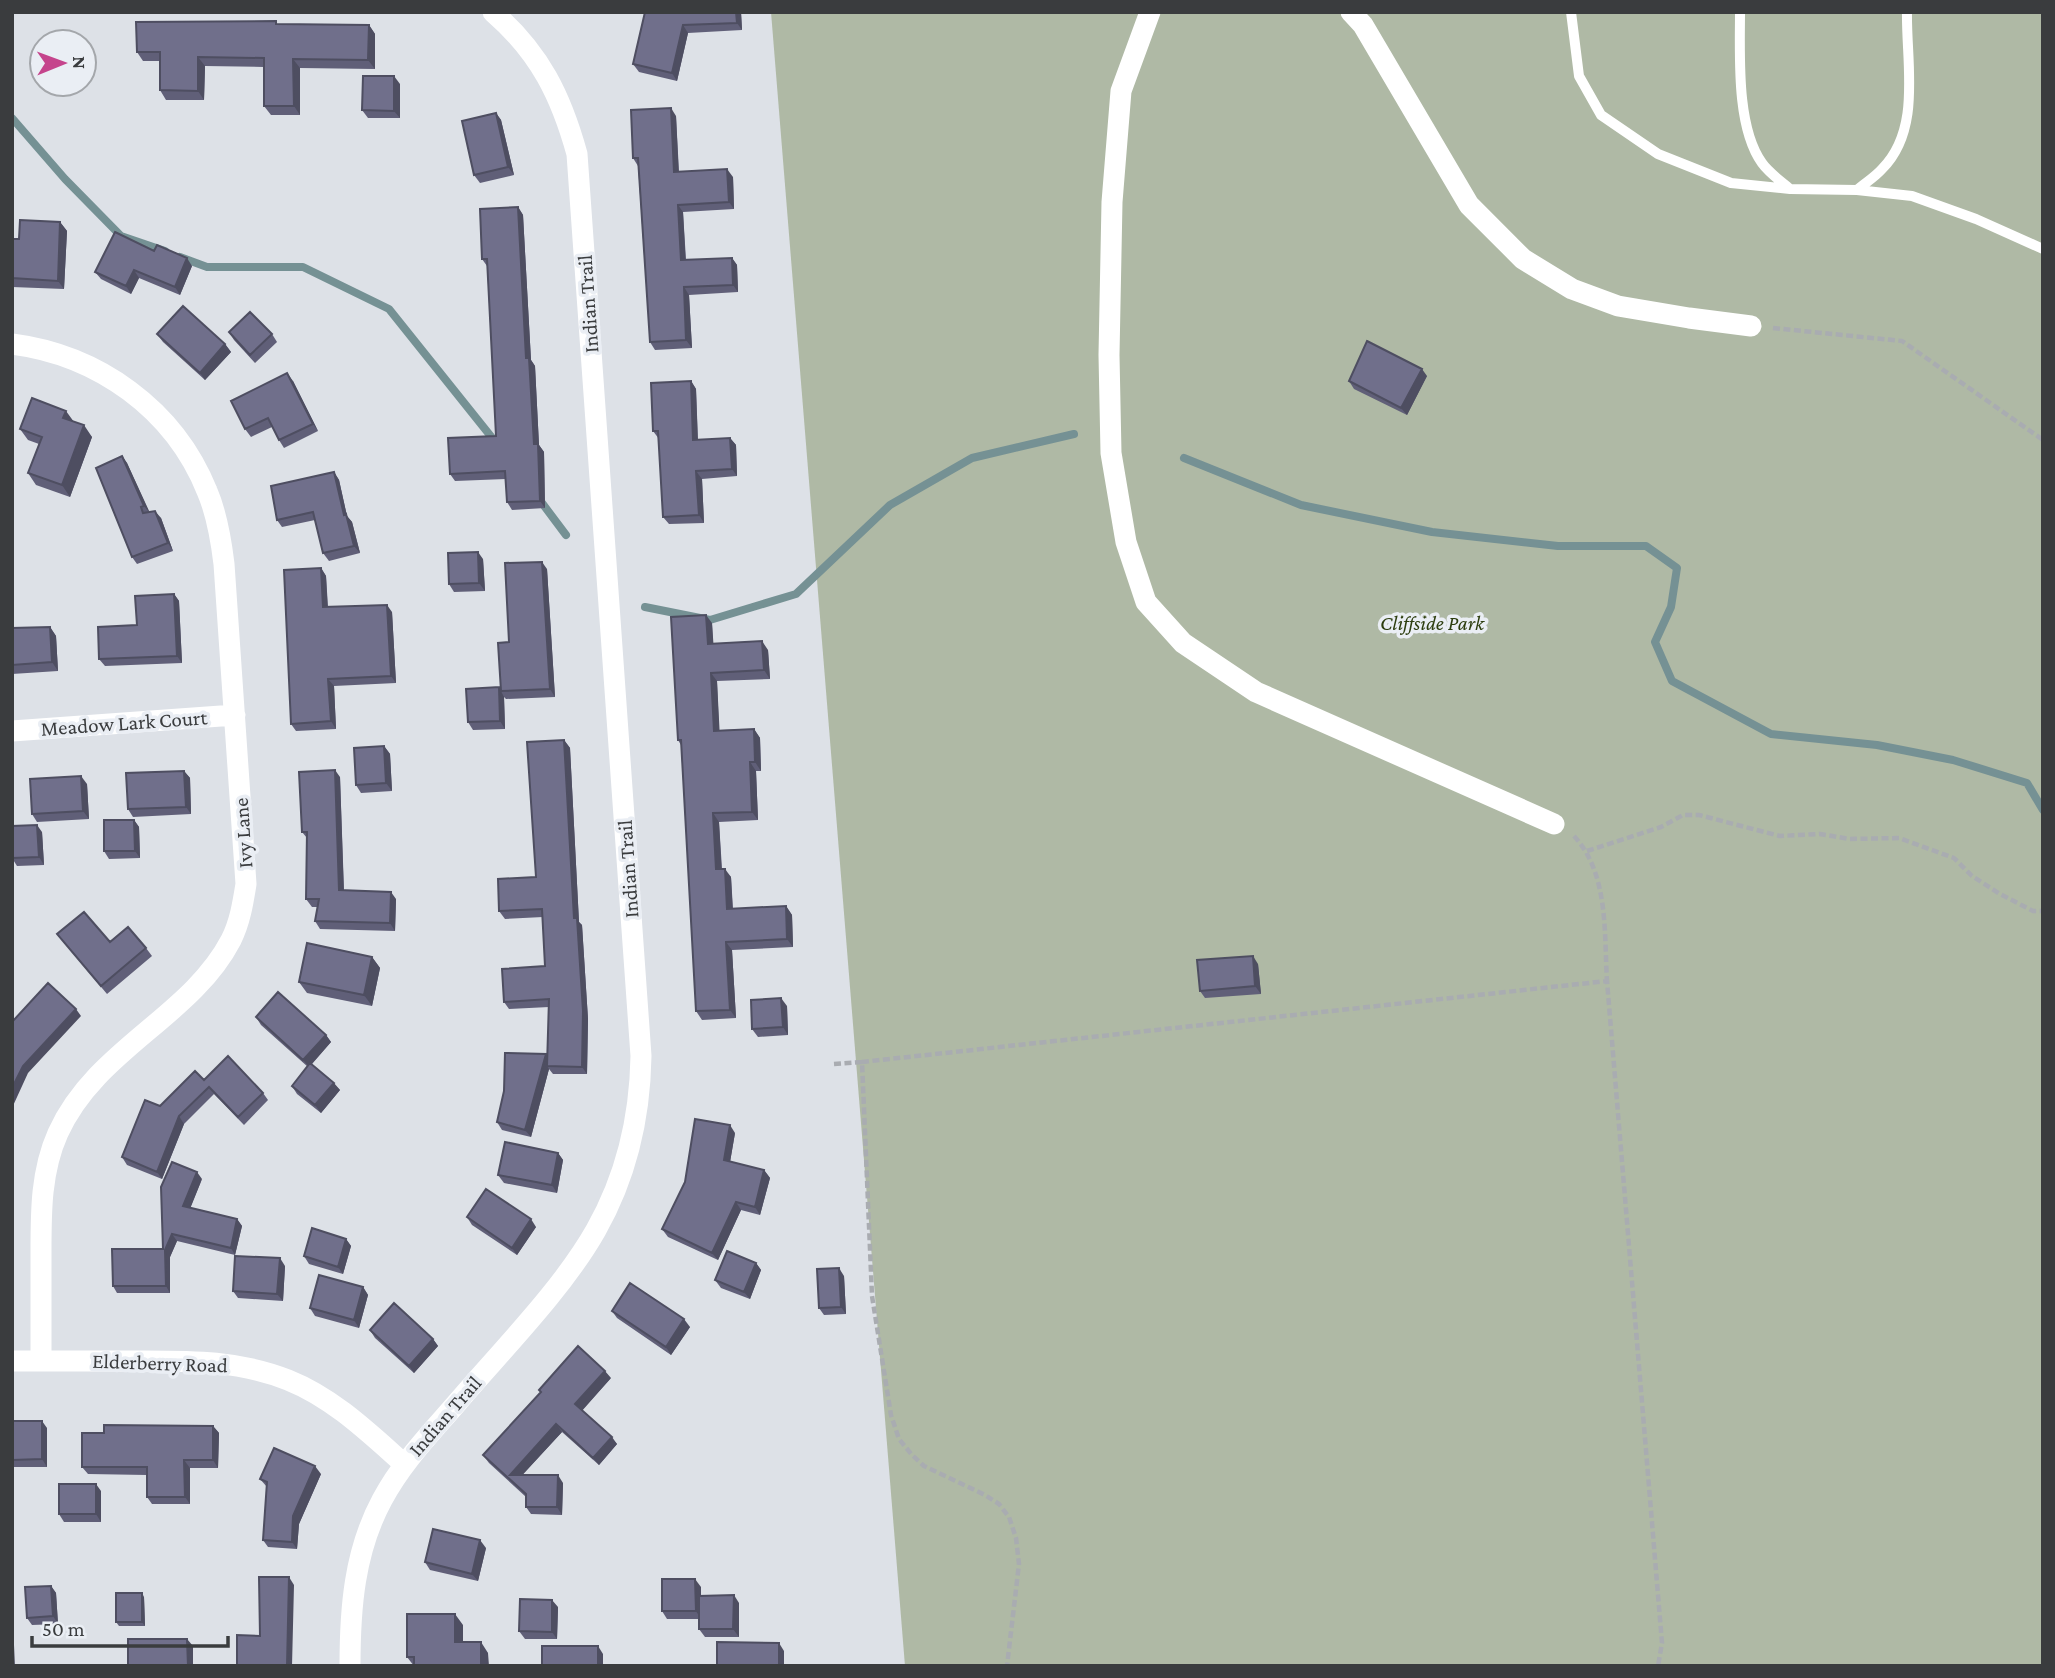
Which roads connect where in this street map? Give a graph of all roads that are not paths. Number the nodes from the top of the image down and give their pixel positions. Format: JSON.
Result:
{"nodes":[{"id":1,"x":1150,"y":12,"type":"edge"},
{"id":2,"x":1352,"y":12,"type":"edge"},
{"id":3,"x":1571,"y":12,"type":"edge"},
{"id":4,"x":1740,"y":12,"type":"edge"},
{"id":5,"x":1907,"y":12,"type":"edge"},
{"id":6,"x":504,"y":16,"type":"edge"},
{"id":7,"x":1790,"y":189,"type":"junction"},
{"id":8,"x":1857,"y":190,"type":"junction"},
{"id":9,"x":2043,"y":249,"type":"edge"},
{"id":10,"x":1751,"y":326,"type":"road end"},
{"id":11,"x":12,"y":344,"type":"edge"},
{"id":12,"x":235,"y":715,"type":"junction"},
{"id":13,"x":12,"y":730,"type":"edge"},
{"id":14,"x":1554,"y":824,"type":"road end"},
{"id":15,"x":12,"y":1361,"type":"edge"},
{"id":16,"x":41,"y":1361,"type":"junction"},
{"id":17,"x":404,"y":1464,"type":"junction"},
{"id":18,"x":350,"y":1666,"type":"edge"}],
"edges":[{"from":1,"to":14,"type":"street"},
{"from":2,"to":10,"type":"street"},
{"from":3,"to":7,"type":"lane"},
{"from":4,"to":7,"type":"lane"},
{"from":5,"to":8,"type":"lane"},
{"from":6,"to":17,"type":"street","name":"Indian Trail"},
{"from":7,"to":8,"type":"lane"},
{"from":8,"to":9,"type":"lane"},
{"from":11,"to":12,"type":"street","name":"Ivy Lane"},
{"from":12,"to":13,"type":"street","name":"Meadow Lark Court"},
{"from":12,"to":16,"type":"street","name":"Ivy Lane"},
{"from":15,"to":16,"type":"street","name":"Elderberry Road"},
{"from":16,"to":17,"type":"street","name":"Elderberry Road"},
{"from":17,"to":18,"type":"street","name":"Indian Trail"}]}
